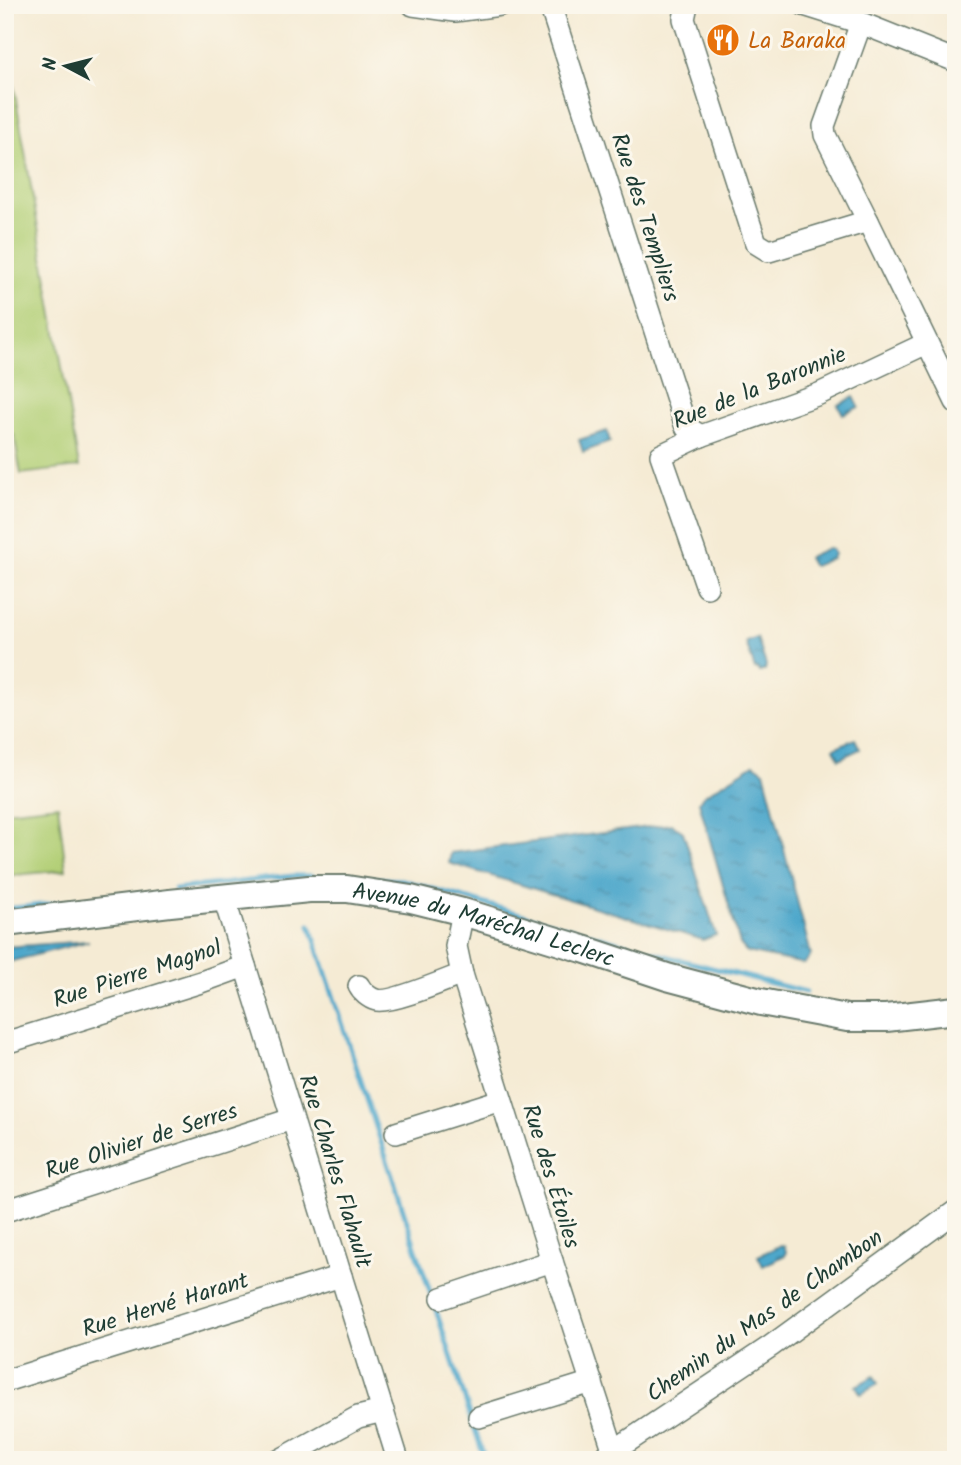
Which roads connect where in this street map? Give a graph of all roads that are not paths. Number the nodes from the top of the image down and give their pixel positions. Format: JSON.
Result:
{"nodes":[{"id":1,"x":413,"y":5,"type":"edge"},
{"id":2,"x":500,"y":5,"type":"edge"},
{"id":3,"x":550,"y":5,"type":"edge"},
{"id":4,"x":687,"y":5,"type":"edge"},
{"id":5,"x":804,"y":5,"type":"edge"},
{"id":6,"x":861,"y":23,"type":"junction"},
{"id":7,"x":956,"y":61,"type":"edge"},
{"id":8,"x":868,"y":221,"type":"junction"},
{"id":9,"x":927,"y":343,"type":"junction"},
{"id":10,"x":948,"y":364,"type":"edge"},
{"id":11,"x":956,"y":402,"type":"edge"},
{"id":12,"x":701,"y":436,"type":"junction"},
{"id":13,"x":707,"y":587,"type":"dead end"},
{"id":14,"x":224,"y":898,"type":"junction"},
{"id":15,"x":463,"y":912,"type":"junction"},
{"id":16,"x":5,"y":923,"type":"edge"},
{"id":17,"x":245,"y":966,"type":"junction"},
{"id":18,"x":463,"y":974,"type":"junction"},
{"id":19,"x":359,"y":986,"type":"dead end"},
{"id":20,"x":956,"y":1010,"type":"edge"},
{"id":21,"x":5,"y":1043,"type":"edge"},
{"id":22,"x":501,"y":1100,"type":"junction"},
{"id":23,"x":292,"y":1119,"type":"junction"},
{"id":24,"x":396,"y":1133,"type":"dead end"},
{"id":25,"x":5,"y":1211,"type":"edge"},
{"id":26,"x":956,"y":1211,"type":"edge"},
{"id":27,"x":552,"y":1261,"type":"junction"},
{"id":28,"x":341,"y":1276,"type":"junction"},
{"id":29,"x":442,"y":1298,"type":"dead end"},
{"id":30,"x":5,"y":1381,"type":"edge"},
{"id":31,"x":592,"y":1382,"type":"junction"},
{"id":32,"x":383,"y":1411,"type":"junction"},
{"id":33,"x":479,"y":1417,"type":"dead end"},
{"id":34,"x":607,"y":1456,"type":"edge"},
{"id":35,"x":280,"y":1460,"type":"edge"},
{"id":36,"x":398,"y":1460,"type":"edge"}],
"edges":[{"from":1,"to":2,"type":"street"},
{"from":3,"to":12,"type":"street","name":"Rue des Templiers"},
{"from":4,"to":8,"type":"street"},
{"from":5,"to":6,"type":"street"},
{"from":6,"to":7,"type":"street"},
{"from":6,"to":8,"type":"street"},
{"from":8,"to":9,"type":"street"},
{"from":9,"to":10,"type":"street"},
{"from":9,"to":12,"type":"street","name":"Rue de la Baronnie"},
{"from":10,"to":11,"type":"street"},
{"from":12,"to":13,"type":"street","name":"Rue de la Baronnie"},
{"from":14,"to":15,"type":"main road","name":"Avenue du Maréchal Leclerc"},
{"from":14,"to":16,"type":"main road","name":"Avenue du Maréchal Leclerc"},
{"from":14,"to":17,"type":"street","name":"Rue Charles Flahault"},
{"from":15,"to":18,"type":"street","name":"Rue des Étoiles"},
{"from":15,"to":20,"type":"main road","name":"Avenue du Maréchal Leclerc"},
{"from":17,"to":21,"type":"street","name":"Rue Pierre Magnol"},
{"from":17,"to":23,"type":"street","name":"Rue Charles Flahault"},
{"from":18,"to":19,"type":"street"},
{"from":18,"to":22,"type":"street","name":"Rue des Étoiles"},
{"from":22,"to":24,"type":"street"},
{"from":22,"to":27,"type":"street","name":"Rue des Étoiles"},
{"from":23,"to":25,"type":"street","name":"Rue Olivier de Serres"},
{"from":23,"to":28,"type":"street","name":"Rue Charles Flahault"},
{"from":26,"to":34,"type":"street","name":"Chemin du Mas de Chambon"},
{"from":27,"to":29,"type":"street"},
{"from":27,"to":31,"type":"street","name":"Rue des Étoiles"},
{"from":28,"to":30,"type":"street","name":"Rue Hervé Harant"},
{"from":28,"to":32,"type":"street","name":"Rue Charles Flahault"},
{"from":31,"to":33,"type":"street"},
{"from":31,"to":34,"type":"street","name":"Rue des Étoiles"},
{"from":32,"to":35,"type":"street"},
{"from":32,"to":36,"type":"street","name":"Rue Charles Flahault"}]}
